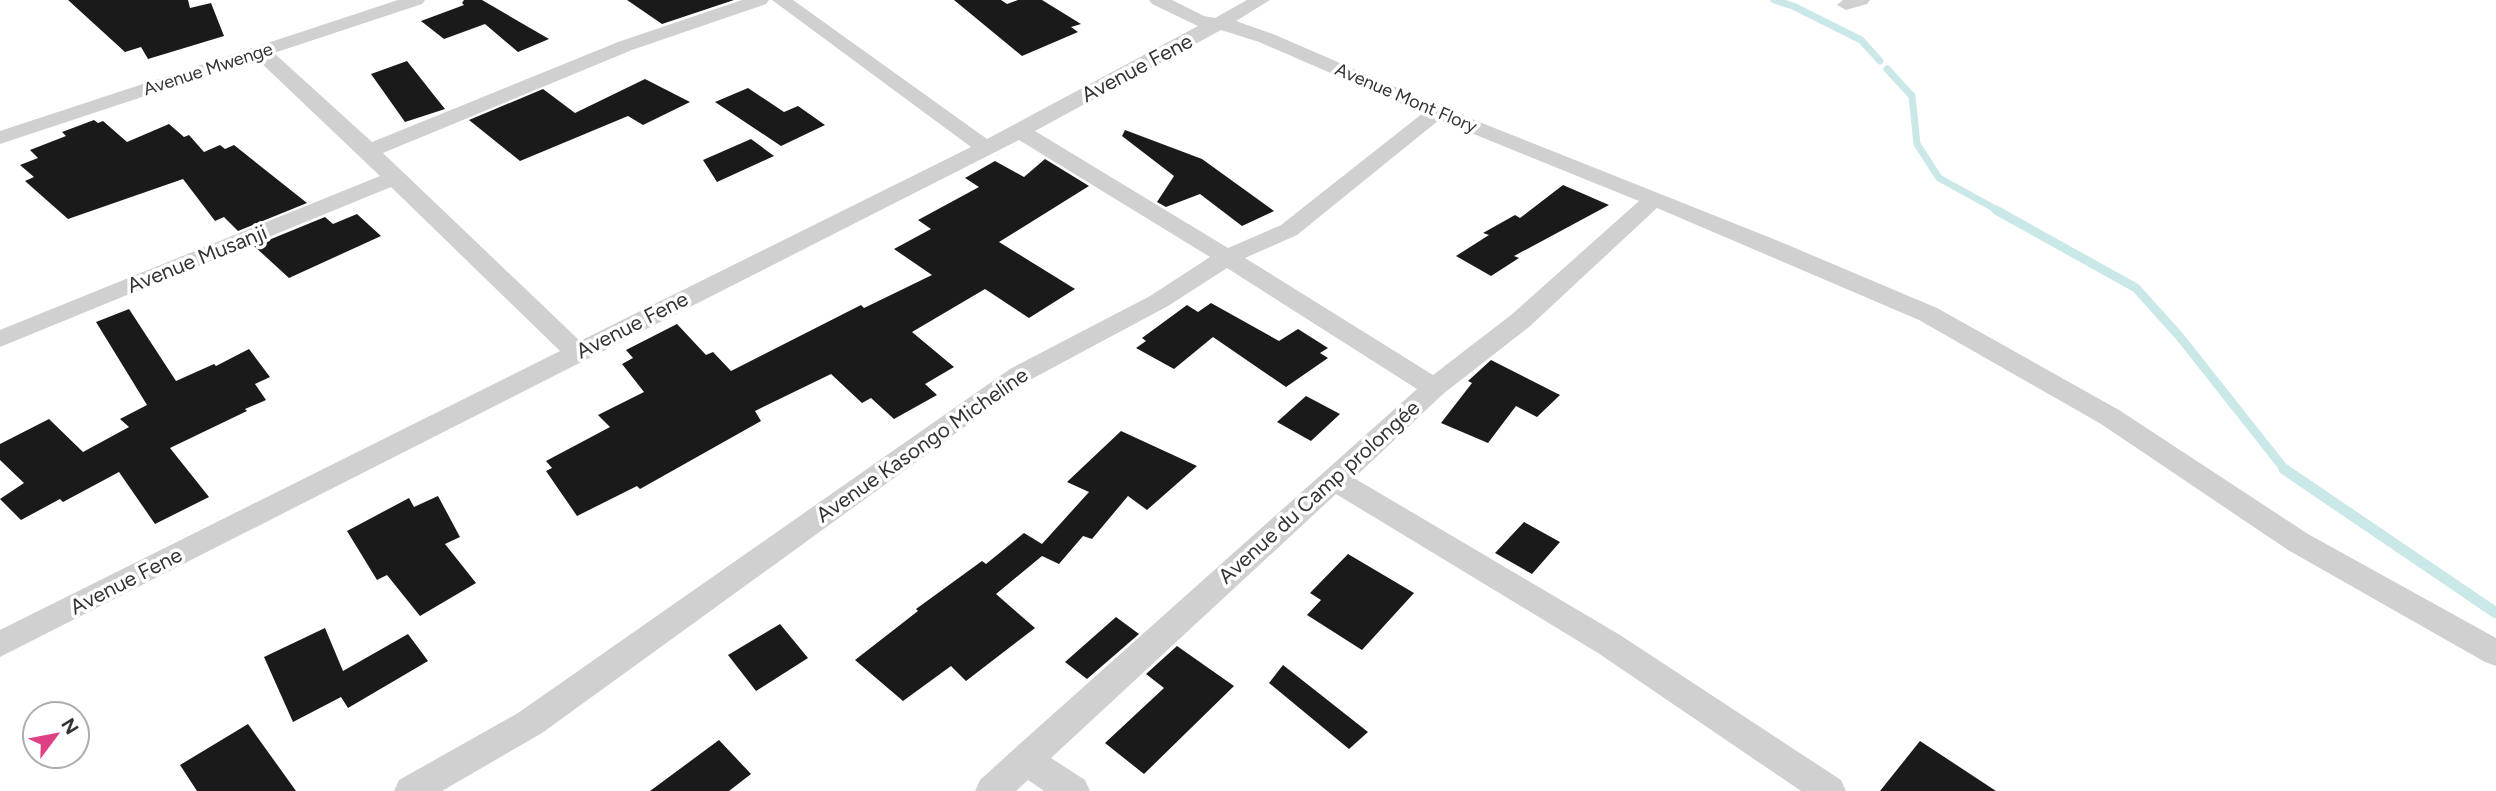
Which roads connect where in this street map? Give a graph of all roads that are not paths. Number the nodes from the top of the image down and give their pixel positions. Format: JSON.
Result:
{"nodes":[{"id":1,"x":345,"y":0,"type":"edge"},
{"id":2,"x":416,"y":0,"type":"edge"},
{"id":3,"x":760,"y":0,"type":"edge"},
{"id":4,"x":781,"y":0,"type":"edge"},
{"id":5,"x":1158,"y":0,"type":"edge"},
{"id":6,"x":1261,"y":0,"type":"edge"},
{"id":7,"x":366,"y":16,"type":"junction"},
{"id":8,"x":1215,"y":24,"type":"junction"},
{"id":9,"x":262,"y":53,"type":"junction"},
{"id":10,"x":1437,"y":112,"type":"junction"},
{"id":11,"x":1020,"y":131,"type":"junction"},
{"id":12,"x":0,"y":138,"type":"edge"},
{"id":13,"x":985,"y":147,"type":"junction"},
{"id":14,"x":369,"y":151,"type":"junction"},
{"id":15,"x":394,"y":178,"type":"junction"},
{"id":16,"x":1653,"y":200,"type":"junction"},
{"id":17,"x":1224,"y":259,"type":"junction"},
{"id":18,"x":0,"y":339,"type":"edge"},
{"id":19,"x":577,"y":353,"type":"junction"},
{"id":20,"x":1434,"y":388,"type":"junction"},
{"id":21,"x":1334,"y":479,"type":"junction"},
{"id":22,"x":0,"y":645,"type":"edge"},
{"id":23,"x":2496,"y":653,"type":"edge"},
{"id":24,"x":1026,"y":760,"type":"junction"},
{"id":25,"x":411,"y":791,"type":"edge"},
{"id":26,"x":992,"y":791,"type":"edge"},
{"id":27,"x":1073,"y":791,"type":"edge"},
{"id":28,"x":1829,"y":791,"type":"edge"}],
"edges":[{"from":1,"to":7,"type":"street"},
{"from":2,"to":7,"type":"street","name":"Avenue Mwenge"},
{"from":3,"to":14,"type":"street"},
{"from":4,"to":13,"type":"street"},
{"from":5,"to":8,"type":"street","name":"Avenue Mont Flory"},
{"from":6,"to":8,"type":"street","name":"Avenue Fene"},
{"from":7,"to":9,"type":"street","name":"Avenue Mwenge"},
{"from":8,"to":10,"type":"street","name":"Avenue Mont Flory"},
{"from":8,"to":11,"type":"street","name":"Avenue Fene"},
{"from":9,"to":12,"type":"street","name":"Avenue Mwenge"},
{"from":9,"to":14,"type":"street"},
{"from":10,"to":16,"type":"street","name":"Avenue Mont Flory"},
{"from":10,"to":17,"type":"street","name":"Avenue Kasongo Micheline"},
{"from":11,"to":13,"type":"street","name":"Avenue Fene"},
{"from":11,"to":17,"type":"street"},
{"from":13,"to":19,"type":"street","name":"Avenue Fene"},
{"from":14,"to":15,"type":"street"},
{"from":15,"to":18,"type":"street","name":"Avenue Musanji"},
{"from":15,"to":19,"type":"street"},
{"from":16,"to":20,"type":"street","name":"Avenue du Camp prolongée"},
{"from":16,"to":23,"type":"street","name":"Avenue Mont Flory"},
{"from":17,"to":20,"type":"street"},
{"from":17,"to":25,"type":"street","name":"Avenue Kasongo Micheline"},
{"from":19,"to":22,"type":"street","name":"Avenue Fene"},
{"from":20,"to":21,"type":"street","name":"Avenue du Camp prolongée"},
{"from":21,"to":24,"type":"street","name":"Avenue du Camp prolongée"},
{"from":21,"to":28,"type":"street"},
{"from":24,"to":26,"type":"street","name":"Avenue du Camp prolongée"},
{"from":24,"to":27,"type":"street"}]}
